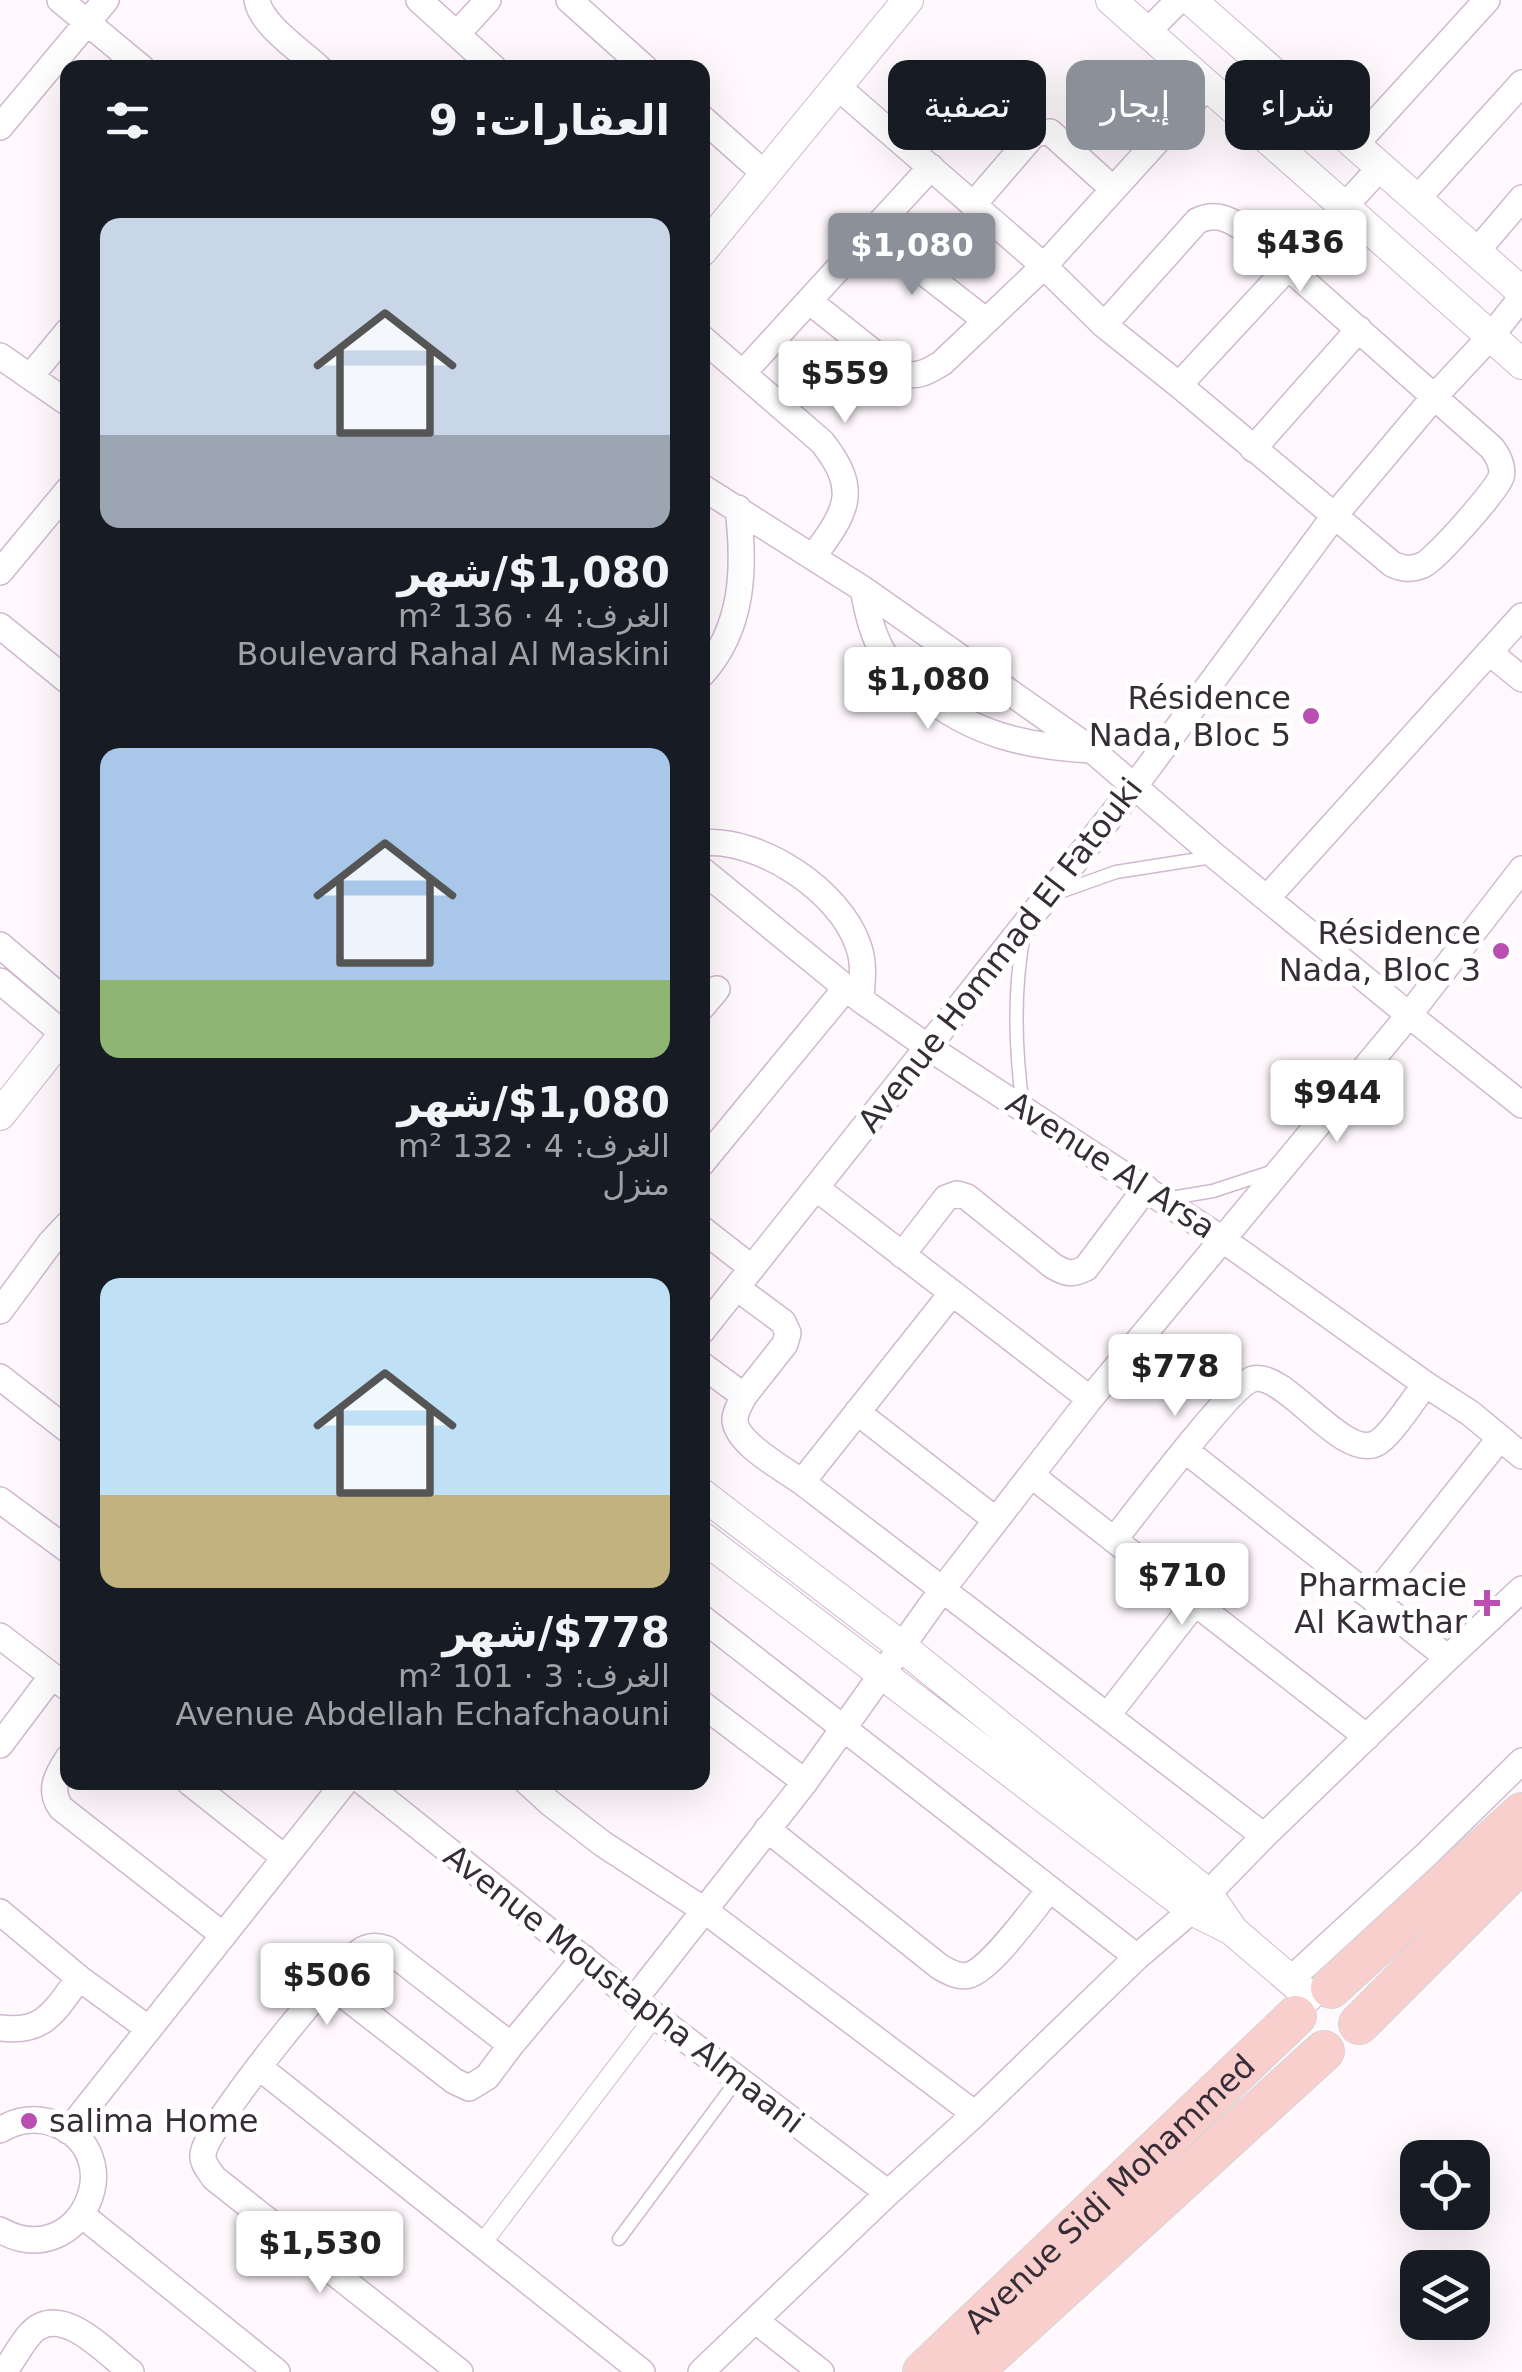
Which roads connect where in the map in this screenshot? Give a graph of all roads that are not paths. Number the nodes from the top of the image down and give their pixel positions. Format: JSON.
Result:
{"nodes":[{"id":1,"x":60,"y":0,"type":"edge"},
{"id":2,"x":106,"y":0,"type":"edge"},
{"id":3,"x":257,"y":0,"type":"edge"},
{"id":4,"x":419,"y":0,"type":"edge"},
{"id":5,"x":488,"y":0,"type":"edge"},
{"id":6,"x":570,"y":0,"type":"edge"},
{"id":7,"x":908,"y":0,"type":"edge"},
{"id":8,"x":1111,"y":0,"type":"edge"},
{"id":9,"x":1179,"y":0,"type":"edge"},
{"id":10,"x":1191,"y":0,"type":"edge"},
{"id":11,"x":1487,"y":0,"type":"edge"},
{"id":12,"x":86,"y":23,"type":"junction"},
{"id":13,"x":1147,"y":32,"type":"junction"},
{"id":14,"x":457,"y":34,"type":"junction"},
{"id":15,"x":132,"y":60,"type":"edge"},
{"id":16,"x":309,"y":60,"type":"edge"},
{"id":17,"x":485,"y":60,"type":"edge"},
{"id":18,"x":637,"y":60,"type":"edge"},
{"id":19,"x":1259,"y":60,"type":"edge"},
{"id":20,"x":1522,"y":83,"type":"edge"},
{"id":21,"x":1206,"y":86,"type":"junction"},
{"id":22,"x":839,"y":88,"type":"junction"},
{"id":23,"x":2,"y":119,"type":"edge"},
{"id":24,"x":710,"y":125,"type":"edge"},
{"id":25,"x":1370,"y":129,"type":"edge"},
{"id":26,"x":1360,"y":150,"type":"edge"},
{"id":27,"x":930,"y":168,"type":"junction"},
{"id":28,"x":1380,"y":168,"type":"junction"},
{"id":29,"x":766,"y":174,"type":"junction"},
{"id":30,"x":1114,"y":189,"type":"junction"},
{"id":31,"x":1522,"y":198,"type":"edge"},
{"id":32,"x":1417,"y":200,"type":"junction"},
{"id":33,"x":974,"y":205,"type":"junction"},
{"id":34,"x":1345,"y":206,"type":"junction"},
{"id":35,"x":872,"y":232,"type":"junction"},
{"id":36,"x":710,"y":241,"type":"edge"},
{"id":37,"x":1476,"y":252,"type":"junction"},
{"id":38,"x":1044,"y":266,"type":"junction"},
{"id":39,"x":1288,"y":268,"type":"junction"},
{"id":40,"x":1522,"y":294,"type":"edge"},
{"id":41,"x":809,"y":301,"type":"junction"},
{"id":42,"x":985,"y":320,"type":"junction"},
{"id":43,"x":1104,"y":325,"type":"junction"},
{"id":44,"x":1358,"y":329,"type":"junction"},
{"id":45,"x":1492,"y":336,"type":"junction"},
{"id":46,"x":60,"y":342,"type":"edge"},
{"id":47,"x":710,"y":345,"type":"edge"},
{"id":48,"x":0,"y":356,"type":"edge"},
{"id":49,"x":1522,"y":364,"type":"edge"},
{"id":50,"x":743,"y":374,"type":"junction"},
{"id":51,"x":30,"y":378,"type":"junction"},
{"id":52,"x":1179,"y":384,"type":"junction"},
{"id":53,"x":1435,"y":396,"type":"junction"},
{"id":54,"x":60,"y":397,"type":"edge"},
{"id":55,"x":1253,"y":448,"type":"junction"},
{"id":56,"x":710,"y":492,"type":"edge"},
{"id":57,"x":60,"y":500,"type":"edge"},
{"id":58,"x":738,"y":508,"type":"junction"},
{"id":59,"x":1336,"y":515,"type":"junction"},
{"id":60,"x":813,"y":557,"type":"junction"},
{"id":61,"x":0,"y":572,"type":"edge"},
{"id":62,"x":863,"y":589,"type":"junction"},
{"id":63,"x":1522,"y":616,"type":"edge"},
{"id":64,"x":0,"y":626,"type":"edge"},
{"id":65,"x":1490,"y":653,"type":"junction"},
{"id":66,"x":710,"y":664,"type":"edge"},
{"id":67,"x":60,"y":675,"type":"edge"},
{"id":68,"x":1522,"y":679,"type":"edge"},
{"id":69,"x":1092,"y":750,"type":"junction"},
{"id":70,"x":1134,"y":787,"type":"junction"},
{"id":71,"x":710,"y":843,"type":"edge"},
{"id":72,"x":1215,"y":856,"type":"junction"},
{"id":73,"x":1522,"y":870,"type":"edge"},
{"id":74,"x":710,"y":877,"type":"edge"},
{"id":75,"x":1046,"y":898,"type":"junction"},
{"id":76,"x":1267,"y":898,"type":"junction"},
{"id":77,"x":1027,"y":922,"type":"junction"},
{"id":78,"x":0,"y":945,"type":"edge"},
{"id":79,"x":0,"y":981,"type":"edge"},
{"id":80,"x":854,"y":994,"type":"junction"},
{"id":81,"x":60,"y":995,"type":"edge"},
{"id":82,"x":1408,"y":1015,"type":"junction"},
{"id":83,"x":60,"y":1029,"type":"edge"},
{"id":84,"x":60,"y":1041,"type":"edge"},
{"id":85,"x":928,"y":1047,"type":"junction"},
{"id":86,"x":1522,"y":1105,"type":"edge"},
{"id":87,"x":1023,"y":1107,"type":"junction"},
{"id":88,"x":0,"y":1115,"type":"edge"},
{"id":89,"x":710,"y":1155,"type":"edge"},
{"id":90,"x":1281,"y":1168,"type":"junction"},
{"id":91,"x":816,"y":1188,"type":"junction"},
{"id":92,"x":1154,"y":1194,"type":"junction"},
{"id":93,"x":60,"y":1232,"type":"edge"},
{"id":94,"x":710,"y":1238,"type":"edge"},
{"id":95,"x":1222,"y":1239,"type":"junction"},
{"id":96,"x":902,"y":1255,"type":"junction"},
{"id":97,"x":745,"y":1278,"type":"junction"},
{"id":98,"x":952,"y":1293,"type":"junction"},
{"id":99,"x":0,"y":1311,"type":"edge"},
{"id":100,"x":710,"y":1321,"type":"edge"},
{"id":101,"x":710,"y":1371,"type":"edge"},
{"id":102,"x":0,"y":1377,"type":"edge"},
{"id":103,"x":1425,"y":1384,"type":"junction"},
{"id":104,"x":744,"y":1396,"type":"junction"},
{"id":105,"x":1090,"y":1399,"type":"junction"},
{"id":106,"x":857,"y":1412,"type":"junction"},
{"id":107,"x":60,"y":1424,"type":"edge"},
{"id":108,"x":1500,"y":1438,"type":"junction"},
{"id":109,"x":1185,"y":1450,"type":"junction"},
{"id":110,"x":1522,"y":1456,"type":"edge"},
{"id":111,"x":1031,"y":1475,"type":"junction"},
{"id":112,"x":802,"y":1482,"type":"junction"},
{"id":113,"x":0,"y":1500,"type":"edge"},
{"id":114,"x":710,"y":1500,"type":"edge"},
{"id":115,"x":996,"y":1520,"type":"junction"},
{"id":116,"x":1114,"y":1540,"type":"junction"},
{"id":117,"x":60,"y":1544,"type":"edge"},
{"id":118,"x":710,"y":1544,"type":"edge"},
{"id":119,"x":1522,"y":1589,"type":"edge"},
{"id":120,"x":942,"y":1590,"type":"junction"},
{"id":121,"x":1373,"y":1598,"type":"junction"},
{"id":122,"x":1194,"y":1602,"type":"junction"},
{"id":123,"x":710,"y":1624,"type":"edge"},
{"id":124,"x":0,"y":1636,"type":"edge"},
{"id":125,"x":901,"y":1646,"type":"junction"},
{"id":126,"x":1448,"y":1658,"type":"junction"},
{"id":127,"x":881,"y":1675,"type":"junction"},
{"id":128,"x":60,"y":1682,"type":"edge"},
{"id":129,"x":710,"y":1710,"type":"edge"},
{"id":130,"x":1107,"y":1716,"type":"junction"},
{"id":131,"x":844,"y":1727,"type":"junction"},
{"id":132,"x":1367,"y":1737,"type":"junction"},
{"id":133,"x":0,"y":1745,"type":"edge"},
{"id":134,"x":1522,"y":1761,"type":"edge"},
{"id":135,"x":60,"y":1770,"type":"edge"},
{"id":136,"x":805,"y":1782,"type":"junction"},
{"id":137,"x":200,"y":1790,"type":"edge"},
{"id":138,"x":338,"y":1790,"type":"edge"},
{"id":139,"x":372,"y":1790,"type":"edge"},
{"id":140,"x":536,"y":1790,"type":"edge"},
{"id":141,"x":1522,"y":1813,"type":"edge"},
{"id":142,"x":767,"y":1829,"type":"junction"},
{"id":143,"x":1264,"y":1836,"type":"junction"},
{"id":144,"x":285,"y":1858,"type":"junction"},
{"id":145,"x":1522,"y":1860,"type":"edge"},
{"id":146,"x":1050,"y":1889,"type":"junction"},
{"id":147,"x":1200,"y":1902,"type":"junction"},
{"id":148,"x":704,"y":1910,"type":"junction"},
{"id":149,"x":0,"y":1912,"type":"edge"},
{"id":150,"x":224,"y":1935,"type":"junction"},
{"id":151,"x":1137,"y":1957,"type":"junction"},
{"id":152,"x":584,"y":1958,"type":"junction"},
{"id":153,"x":78,"y":1978,"type":"junction"},
{"id":154,"x":328,"y":1983,"type":"junction"},
{"id":155,"x":1306,"y":1995,"type":"junction"},
{"id":156,"x":634,"y":2000,"type":"junction"},
{"id":157,"x":655,"y":2016,"type":"junction"},
{"id":158,"x":1359,"y":2024,"type":"junction"},
{"id":159,"x":0,"y":2028,"type":"edge"},
{"id":160,"x":149,"y":2030,"type":"junction"},
{"id":161,"x":511,"y":2045,"type":"junction"},
{"id":162,"x":1324,"y":2051,"type":"junction"},
{"id":163,"x":259,"y":2067,"type":"junction"},
{"id":164,"x":737,"y":2080,"type":"junction"},
{"id":165,"x":975,"y":2114,"type":"junction"},
{"id":166,"x":0,"y":2130,"type":"edge"},
{"id":167,"x":68,"y":2131,"type":"junction"},
{"id":168,"x":888,"y":2193,"type":"junction"},
{"id":169,"x":82,"y":2215,"type":"junction"},
{"id":170,"x":0,"y":2230,"type":"edge"},
{"id":171,"x":619,"y":2240,"type":"dead end"},
{"id":172,"x":481,"y":2245,"type":"junction"},
{"id":173,"x":756,"y":2321,"type":"junction"},
{"id":174,"x":4,"y":2372,"type":"edge"},
{"id":175,"x":130,"y":2372,"type":"edge"},
{"id":176,"x":277,"y":2372,"type":"edge"},
{"id":177,"x":460,"y":2372,"type":"edge"},
{"id":178,"x":642,"y":2372,"type":"edge"},
{"id":179,"x":701,"y":2372,"type":"edge"},
{"id":180,"x":822,"y":2372,"type":"edge"},
{"id":181,"x":923,"y":2372,"type":"edge"},
{"id":182,"x":972,"y":2372,"type":"edge"}],
"edges":[{"from":1,"to":12,"type":"street"},
{"from":2,"to":12,"type":"street"},
{"from":3,"to":16,"type":"street"},
{"from":4,"to":14,"type":"street"},
{"from":5,"to":14,"type":"street"},
{"from":6,"to":18,"type":"street"},
{"from":7,"to":22,"type":"street"},
{"from":8,"to":13,"type":"street"},
{"from":9,"to":13,"type":"street"},
{"from":10,"to":19,"type":"street"},
{"from":11,"to":25,"type":"street"},
{"from":12,"to":15,"type":"street"},
{"from":12,"to":23,"type":"street"},
{"from":13,"to":21,"type":"street"},
{"from":14,"to":17,"type":"street"},
{"from":20,"to":32,"type":"street"},
{"from":21,"to":30,"type":"street"},
{"from":21,"to":34,"type":"street"},
{"from":22,"to":27,"type":"street"},
{"from":22,"to":29,"type":"street"},
{"from":24,"to":29,"type":"street"},
{"from":26,"to":28,"type":"street"},
{"from":27,"to":33,"type":"street"},
{"from":27,"to":35,"type":"street"},
{"from":28,"to":32,"type":"street"},
{"from":28,"to":34,"type":"street"},
{"from":29,"to":36,"type":"street"},
{"from":30,"to":33,"type":"street"},
{"from":30,"to":38,"type":"street"},
{"from":31,"to":37,"type":"street"},
{"from":32,"to":37,"type":"street"},
{"from":33,"to":38,"type":"street"},
{"from":34,"to":39,"type":"street"},
{"from":34,"to":45,"type":"street"},
{"from":35,"to":41,"type":"street"},
{"from":35,"to":42,"type":"street"},
{"from":37,"to":40,"type":"street"},
{"from":38,"to":42,"type":"street"},
{"from":38,"to":43,"type":"street"},
{"from":39,"to":43,"type":"street"},
{"from":39,"to":44,"type":"street"},
{"from":39,"to":52,"type":"street"},
{"from":40,"to":45,"type":"street","name":"Avenue Hommad El Fatouki"},
{"from":41,"to":42,"type":"street"},
{"from":41,"to":50,"type":"street"},
{"from":43,"to":52,"type":"street"},
{"from":44,"to":53,"type":"street"},
{"from":44,"to":55,"type":"street"},
{"from":45,"to":49,"type":"street"},
{"from":45,"to":53,"type":"street","name":"Avenue Hommad El Fatouki"},
{"from":46,"to":51,"type":"street"},
{"from":47,"to":50,"type":"street"},
{"from":48,"to":51,"type":"street"},
{"from":50,"to":60,"type":"street"},
{"from":51,"to":54,"type":"street"},
{"from":52,"to":55,"type":"street"},
{"from":53,"to":59,"type":"street","name":"Avenue Hommad El Fatouki"},
{"from":53,"to":59,"type":"street"},
{"from":55,"to":59,"type":"street"},
{"from":56,"to":58,"type":"street"},
{"from":57,"to":61,"type":"street"},
{"from":58,"to":60,"type":"street"},
{"from":58,"to":66,"type":"street"},
{"from":59,"to":70,"type":"street","name":"Avenue Hommad El Fatouki"},
{"from":60,"to":62,"type":"street"},
{"from":62,"to":69,"type":"street"},
{"from":62,"to":69,"type":"street"},
{"from":63,"to":65,"type":"street"},
{"from":64,"to":67,"type":"street"},
{"from":65,"to":68,"type":"street"},
{"from":65,"to":76,"type":"street"},
{"from":69,"to":70,"type":"street"},
{"from":70,"to":72,"type":"street"},
{"from":70,"to":75,"type":"street","name":"Avenue Hommad El Fatouki"},
{"from":71,"to":80,"type":"street"},
{"from":72,"to":75,"type":"lane"},
{"from":72,"to":76,"type":"street"},
{"from":73,"to":82,"type":"street"},
{"from":74,"to":80,"type":"street","name":"Avenue Al Arsa"},
{"from":75,"to":77,"type":"street","name":"Avenue Hommad El Fatouki"},
{"from":76,"to":82,"type":"street"},
{"from":77,"to":85,"type":"street","name":"Avenue Hommad El Fatouki"},
{"from":77,"to":87,"type":"lane"},
{"from":78,"to":81,"type":"street"},
{"from":79,"to":83,"type":"street"},
{"from":80,"to":85,"type":"street","name":"Avenue Al Arsa"},
{"from":80,"to":89,"type":"street"},
{"from":82,"to":86,"type":"street"},
{"from":82,"to":90,"type":"street"},
{"from":84,"to":88,"type":"street"},
{"from":85,"to":87,"type":"street","name":"Avenue Al Arsa"},
{"from":85,"to":91,"type":"street","name":"Avenue Hommad El Fatouki"},
{"from":87,"to":92,"type":"street","name":"Avenue Al Arsa"},
{"from":90,"to":92,"type":"lane"},
{"from":90,"to":95,"type":"street"},
{"from":91,"to":96,"type":"street"},
{"from":91,"to":97,"type":"street","name":"Avenue Hommad El Fatouki"},
{"from":92,"to":95,"type":"street","name":"Avenue Al Arsa"},
{"from":92,"to":96,"type":"street"},
{"from":93,"to":99,"type":"street"},
{"from":94,"to":97,"type":"street"},
{"from":95,"to":103,"type":"street","name":"Avenue Al Arsa"},
{"from":95,"to":105,"type":"street"},
{"from":96,"to":98,"type":"street"},
{"from":97,"to":100,"type":"street","name":"Avenue Hommad El Fatouki"},
{"from":97,"to":104,"type":"street"},
{"from":98,"to":105,"type":"street"},
{"from":98,"to":106,"type":"street"},
{"from":101,"to":104,"type":"street"},
{"from":102,"to":107,"type":"street"},
{"from":103,"to":108,"type":"street","name":"Avenue Al Arsa"},
{"from":103,"to":109,"type":"street"},
{"from":104,"to":112,"type":"street"},
{"from":105,"to":111,"type":"street"},
{"from":106,"to":112,"type":"street"},
{"from":106,"to":115,"type":"street"},
{"from":108,"to":110,"type":"street","name":"Avenue Al Arsa"},
{"from":108,"to":121,"type":"street"},
{"from":109,"to":116,"type":"street"},
{"from":109,"to":121,"type":"street"},
{"from":111,"to":115,"type":"street"},
{"from":111,"to":116,"type":"street"},
{"from":112,"to":120,"type":"street"},
{"from":113,"to":117,"type":"street"},
{"from":114,"to":125,"type":"street"},
{"from":115,"to":120,"type":"street"},
{"from":116,"to":122,"type":"street"},
{"from":118,"to":127,"type":"street"},
{"from":119,"to":126,"type":"street"},
{"from":120,"to":125,"type":"street"},
{"from":120,"to":130,"type":"street"},
{"from":121,"to":126,"type":"street"},
{"from":122,"to":130,"type":"street"},
{"from":122,"to":132,"type":"street"},
{"from":123,"to":131,"type":"street"},
{"from":124,"to":128,"type":"street"},
{"from":125,"to":127,"type":"street"},
{"from":125,"to":147,"type":"street"},
{"from":126,"to":132,"type":"street"},
{"from":127,"to":131,"type":"street"},
{"from":127,"to":147,"type":"street"},
{"from":128,"to":133,"type":"street"},
{"from":129,"to":136,"type":"street"},
{"from":130,"to":143,"type":"street"},
{"from":131,"to":136,"type":"street"},
{"from":131,"to":146,"type":"street"},
{"from":132,"to":143,"type":"street"},
{"from":134,"to":155,"type":"street"},
{"from":135,"to":150,"type":"street"},
{"from":136,"to":142,"type":"street"},
{"from":137,"to":144,"type":"street"},
{"from":138,"to":144,"type":"street"},
{"from":139,"to":152,"type":"street","name":"Avenue Moustapha Almaani"},
{"from":140,"to":148,"type":"street"},
{"from":141,"to":155,"type":"main road","name":"Avenue Sidi Mohammed"},
{"from":142,"to":146,"type":"street"},
{"from":142,"to":148,"type":"street"},
{"from":143,"to":147,"type":"street"},
{"from":144,"to":150,"type":"street"},
{"from":145,"to":158,"type":"main road"},
{"from":146,"to":151,"type":"street"},
{"from":147,"to":151,"type":"street"},
{"from":147,"to":155,"type":"street"},
{"from":148,"to":156,"type":"street"},
{"from":148,"to":165,"type":"street"},
{"from":149,"to":153,"type":"street"},
{"from":150,"to":160,"type":"street"},
{"from":151,"to":165,"type":"street"},
{"from":152,"to":156,"type":"street","name":"Avenue Moustapha Almaani"},
{"from":152,"to":161,"type":"street"},
{"from":153,"to":159,"type":"street"},
{"from":153,"to":160,"type":"street"},
{"from":154,"to":161,"type":"street"},
{"from":154,"to":161,"type":"street"},
{"from":154,"to":163,"type":"street"},
{"from":155,"to":158,"type":"main road"},
{"from":155,"to":162,"type":"main road"},
{"from":155,"to":181,"type":"main road","name":"Avenue Sidi Mohammed"},
{"from":156,"to":157,"type":"street","name":"Avenue Moustapha Almaani"},
{"from":157,"to":164,"type":"street","name":"Avenue Moustapha Almaani"},
{"from":157,"to":172,"type":"street"},
{"from":158,"to":162,"type":"main road"},
{"from":160,"to":167,"type":"street"},
{"from":162,"to":182,"type":"main road","name":"Avenue Sidi Mohammed"},
{"from":163,"to":172,"type":"street"},
{"from":163,"to":177,"type":"street"},
{"from":164,"to":168,"type":"street","name":"Avenue Moustapha Almaani"},
{"from":164,"to":171,"type":"lane"},
{"from":165,"to":168,"type":"street"},
{"from":166,"to":167,"type":"street"},
{"from":167,"to":169,"type":"street"},
{"from":168,"to":173,"type":"street"},
{"from":169,"to":170,"type":"street"},
{"from":169,"to":176,"type":"street"},
{"from":172,"to":178,"type":"street"},
{"from":173,"to":179,"type":"street"},
{"from":173,"to":180,"type":"street"},
{"from":174,"to":175,"type":"street"}]}
